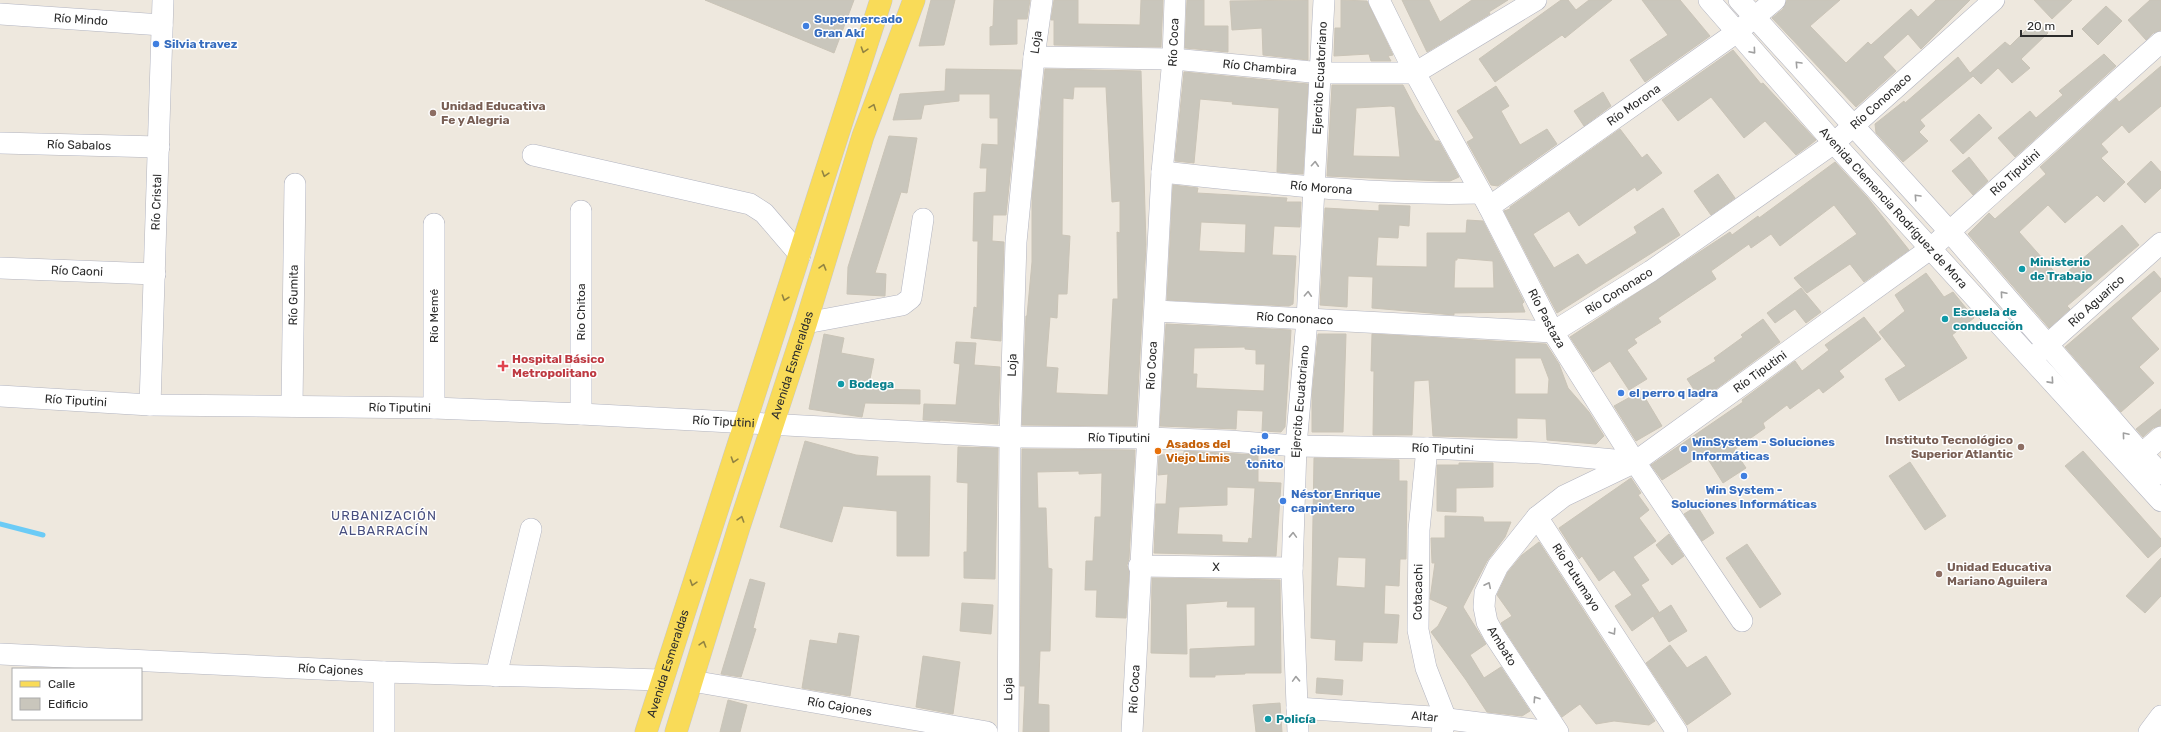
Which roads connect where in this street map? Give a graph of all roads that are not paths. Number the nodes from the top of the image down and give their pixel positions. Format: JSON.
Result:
{"nodes":[{"id":1,"x":163,"y":0,"type":"edge"},
{"id":2,"x":914,"y":0,"type":"edge"},
{"id":3,"x":1042,"y":0,"type":"edge"},
{"id":4,"x":1175,"y":0,"type":"edge"},
{"id":5,"x":1324,"y":0,"type":"edge"},
{"id":6,"x":1379,"y":0,"type":"edge"},
{"id":7,"x":1536,"y":0,"type":"edge"},
{"id":8,"x":1709,"y":0,"type":"edge"},
{"id":9,"x":1739,"y":0,"type":"edge"},
{"id":10,"x":1775,"y":0,"type":"edge"},
{"id":11,"x":1994,"y":0,"type":"edge"},
{"id":12,"x":878,"y":1,"type":"edge"},
{"id":13,"x":0,"y":14,"type":"edge"},
{"id":14,"x":1755,"y":18,"type":"junction"},
{"id":15,"x":162,"y":25,"type":"junction"},
{"id":16,"x":1737,"y":32,"type":"junction"},
{"id":17,"x":2161,"y":42,"type":"edge"},
{"id":18,"x":1034,"y":56,"type":"junction"},
{"id":19,"x":1173,"y":59,"type":"junction"},
{"id":20,"x":1322,"y":73,"type":"junction"},
{"id":21,"x":1415,"y":73,"type":"junction"},
{"id":22,"x":1853,"y":126,"type":"junction"},
{"id":23,"x":838,"y":128,"type":"junction"},
{"id":24,"x":863,"y":136,"type":"junction"},
{"id":25,"x":0,"y":143,"type":"edge"},
{"id":26,"x":1834,"y":143,"type":"junction"},
{"id":27,"x":159,"y":147,"type":"junction"},
{"id":28,"x":533,"y":155,"type":"dead end"},
{"id":29,"x":1162,"y":172,"type":"junction"},
{"id":30,"x":295,"y":184,"type":"dead end"},
{"id":31,"x":1313,"y":188,"type":"junction"},
{"id":32,"x":1485,"y":200,"type":"junction"},
{"id":33,"x":581,"y":211,"type":"dead end"},
{"id":34,"x":923,"y":219,"type":"dead end"},
{"id":35,"x":434,"y":224,"type":"dead end"},
{"id":36,"x":1950,"y":232,"type":"junction"},
{"id":37,"x":2161,"y":243,"type":"edge"},
{"id":38,"x":1930,"y":249,"type":"junction"},
{"id":39,"x":800,"y":255,"type":"junction"},
{"id":40,"x":0,"y":268,"type":"edge"},
{"id":41,"x":155,"y":274,"type":"junction"},
{"id":42,"x":1156,"y":311,"type":"junction"},
{"id":43,"x":1307,"y":320,"type":"junction"},
{"id":44,"x":806,"y":323,"type":"junction"},
{"id":45,"x":1553,"y":332,"type":"junction"},
{"id":46,"x":2047,"y":345,"type":"junction"},
{"id":47,"x":2032,"y":360,"type":"junction"},
{"id":48,"x":0,"y":396,"type":"edge"},
{"id":49,"x":150,"y":405,"type":"junction"},
{"id":50,"x":292,"y":406,"type":"junction"},
{"id":51,"x":434,"y":408,"type":"junction"},
{"id":52,"x":581,"y":414,"type":"junction"},
{"id":53,"x":746,"y":422,"type":"junction"},
{"id":54,"x":774,"y":424,"type":"junction"},
{"id":55,"x":1010,"y":437,"type":"junction"},
{"id":56,"x":2161,"y":437,"type":"edge"},
{"id":57,"x":1148,"y":438,"type":"junction"},
{"id":58,"x":1296,"y":446,"type":"junction"},
{"id":59,"x":1427,"y":448,"type":"junction"},
{"id":60,"x":2134,"y":460,"type":"junction"},
{"id":61,"x":1635,"y":462,"type":"junction"},
{"id":62,"x":2161,"y":474,"type":"edge"},
{"id":63,"x":2161,"y":501,"type":"edge"},
{"id":64,"x":1538,"y":518,"type":"junction"},
{"id":65,"x":531,"y":530,"type":"dead end"},
{"id":66,"x":1140,"y":566,"type":"junction"},
{"id":67,"x":1292,"y":568,"type":"junction"},
{"id":68,"x":1742,"y":621,"type":"dead end"},
{"id":69,"x":0,"y":654,"type":"edge"},
{"id":70,"x":384,"y":672,"type":"junction"},
{"id":71,"x":496,"y":676,"type":"junction"},
{"id":72,"x":661,"y":680,"type":"junction"},
{"id":73,"x":692,"y":681,"type":"junction"},
{"id":74,"x":1297,"y":708,"type":"junction"},
{"id":75,"x":2161,"y":716,"type":"edge"},
{"id":76,"x":1444,"y":725,"type":"edge"},
{"id":77,"x":384,"y":732,"type":"edge"},
{"id":78,"x":646,"y":732,"type":"edge"},
{"id":79,"x":676,"y":732,"type":"edge"},
{"id":80,"x":987,"y":732,"type":"edge"},
{"id":81,"x":1008,"y":732,"type":"edge"},
{"id":82,"x":1132,"y":732,"type":"edge"},
{"id":83,"x":1298,"y":732,"type":"edge"},
{"id":84,"x":1551,"y":732,"type":"edge"},
{"id":85,"x":1558,"y":732,"type":"edge"},
{"id":86,"x":1670,"y":732,"type":"edge"},
{"id":87,"x":1677,"y":732,"type":"edge"},
{"id":88,"x":2149,"y":732,"type":"edge"}],
"edges":[{"from":1,"to":15,"type":"street","name":"Río Cristal"},
{"from":24,"to":2,"type":"main road","name":"Avenida Esmeraldas","one_way":true},
{"from":3,"to":18,"type":"street","name":"Loja"},
{"from":4,"to":19,"type":"street","name":"Río Coca"},
{"from":5,"to":20,"type":"street","name":"Ejercito Ecuatoriano"},
{"from":6,"to":21,"type":"street","name":"Río Pastaza"},
{"from":7,"to":21,"type":"street"},
{"from":8,"to":16,"type":"street","name":"Avenida Clemencia Rodríguez de Mora"},
{"from":9,"to":14,"type":"street","name":"Avenida Clemencia Rodríguez de Mora"},
{"from":10,"to":14,"type":"street","name":"Río Morona"},
{"from":11,"to":22,"type":"street","name":"Río Cononaco"},
{"from":12,"to":23,"type":"main road","name":"Avenida Esmeraldas","one_way":true},
{"from":13,"to":15,"type":"street","name":"Río Mindo"},
{"from":14,"to":16,"type":"street","name":"Río Morona"},
{"from":22,"to":14,"type":"street","name":"Avenida Clemencia Rodríguez de Mora","one_way":true},
{"from":15,"to":27,"type":"street","name":"Río Cristal"},
{"from":16,"to":26,"type":"street","name":"Avenida Clemencia Rodríguez de Mora","one_way":true},
{"from":16,"to":32,"type":"street","name":"Río Morona"},
{"from":17,"to":36,"type":"street","name":"Río Tiputini"},
{"from":18,"to":19,"type":"street","name":"Río Chambira"},
{"from":18,"to":55,"type":"street","name":"Loja"},
{"from":19,"to":20,"type":"street","name":"Río Chambira"},
{"from":19,"to":29,"type":"street","name":"Río Coca"},
{"from":20,"to":21,"type":"street","name":"Río Chambira"},
{"from":31,"to":20,"type":"street","name":"Ejercito Ecuatoriano","one_way":true},
{"from":21,"to":32,"type":"street","name":"Río Pastaza"},
{"from":22,"to":26,"type":"street","name":"Río Cononaco"},
{"from":36,"to":22,"type":"street","name":"Avenida Clemencia Rodríguez de Mora","one_way":true},
{"from":23,"to":24,"type":"main road"},
{"from":23,"to":39,"type":"main road","name":"Avenida Esmeraldas","one_way":true},
{"from":44,"to":24,"type":"main road","name":"Avenida Esmeraldas","one_way":true},
{"from":25,"to":27,"type":"street","name":"Río Sabalos"},
{"from":26,"to":38,"type":"street","name":"Avenida Clemencia Rodríguez de Mora"},
{"from":26,"to":45,"type":"street","name":"Río Cononaco"},
{"from":27,"to":41,"type":"street","name":"Río Cristal"},
{"from":28,"to":39,"type":"street"},
{"from":29,"to":31,"type":"street","name":"Río Morona"},
{"from":29,"to":42,"type":"street","name":"Río Coca"},
{"from":30,"to":50,"type":"street","name":"Río Gumita"},
{"from":31,"to":32,"type":"street","name":"Río Morona"},
{"from":43,"to":31,"type":"street","name":"Ejercito Ecuatoriano","one_way":true},
{"from":32,"to":45,"type":"street","name":"Río Pastaza"},
{"from":33,"to":52,"type":"street","name":"Río Chitoa"},
{"from":34,"to":44,"type":"street"},
{"from":35,"to":51,"type":"street","name":"Río Memé"},
{"from":36,"to":38,"type":"street","name":"Río Tiputini"},
{"from":46,"to":36,"type":"street","name":"Avenida Clemencia Rodríguez de Mora","one_way":true},
{"from":37,"to":46,"type":"street","name":"Río Aguarico"},
{"from":38,"to":47,"type":"street","name":"Avenida Clemencia Rodríguez de Mora"},
{"from":38,"to":61,"type":"street","name":"Río Tiputini"},
{"from":39,"to":53,"type":"main road","name":"Avenida Esmeraldas","one_way":true},
{"from":40,"to":41,"type":"street","name":"Río Caoni"},
{"from":41,"to":49,"type":"street","name":"Río Cristal"},
{"from":42,"to":43,"type":"street","name":"Río Cononaco"},
{"from":42,"to":57,"type":"street","name":"Río Coca"},
{"from":43,"to":45,"type":"street","name":"Río Cononaco"},
{"from":43,"to":58,"type":"street","name":"Ejercito Ecuatoriano"},
{"from":44,"to":54,"type":"main road","name":"Avenida Esmeraldas"},
{"from":45,"to":61,"type":"street","name":"Río Pastaza"},
{"from":46,"to":47,"type":"street","name":"Río Aguarico"},
{"from":60,"to":46,"type":"street","name":"Avenida Clemencia Rodríguez de Mora","one_way":true},
{"from":47,"to":60,"type":"street","name":"Avenida Clemencia Rodríguez de Mora","one_way":true},
{"from":48,"to":49,"type":"street","name":"Río Tiputini"},
{"from":49,"to":50,"type":"street","name":"Río Tiputini"},
{"from":50,"to":51,"type":"street","name":"Río Tiputini"},
{"from":51,"to":52,"type":"street","name":"Río Tiputini"},
{"from":52,"to":53,"type":"street","name":"Río Tiputini"},
{"from":53,"to":54,"type":"street","name":"Río Tiputini"},
{"from":53,"to":72,"type":"main road","name":"Avenida Esmeraldas","one_way":true},
{"from":54,"to":55,"type":"street","name":"Río Tiputini"},
{"from":73,"to":54,"type":"main road","name":"Avenida Esmeraldas","one_way":true},
{"from":55,"to":57,"type":"street","name":"Río Tiputini"},
{"from":55,"to":81,"type":"street","name":"Loja"},
{"from":56,"to":60,"type":"street"},
{"from":57,"to":58,"type":"street","name":"Río Tiputini"},
{"from":57,"to":66,"type":"street","name":"Río Coca"},
{"from":58,"to":59,"type":"street","name":"Río Tiputini"},
{"from":67,"to":58,"type":"street","name":"Ejercito Ecuatoriano","one_way":true},
{"from":59,"to":61,"type":"street","name":"Río Tiputini"},
{"from":59,"to":76,"type":"street","name":"Cotacachi"},
{"from":60,"to":62,"type":"street","name":"Avenida Clemencia Rodríguez de Mora"},
{"from":60,"to":63,"type":"street","name":"Avenida Clemencia Rodríguez de Mora"},
{"from":61,"to":64,"type":"street"},
{"from":61,"to":68,"type":"street","name":"Río Pastaza"},
{"from":85,"to":64,"type":"street","name":"Ambato","one_way":true},
{"from":64,"to":87,"type":"street","name":"Río Putumayo","one_way":true},
{"from":65,"to":71,"type":"street"},
{"from":66,"to":67,"type":"street","name":"X"},
{"from":66,"to":82,"type":"street","name":"Río Coca"},
{"from":74,"to":67,"type":"street","name":"Ejercito Ecuatoriano","one_way":true},
{"from":69,"to":70,"type":"street","name":"Río Cajones"},
{"from":70,"to":71,"type":"street","name":"Río Cajones"},
{"from":70,"to":77,"type":"street"},
{"from":71,"to":72,"type":"street","name":"Río Cajones"},
{"from":72,"to":78,"type":"main road","name":"Avenida Esmeraldas"},
{"from":73,"to":79,"type":"main road","name":"Avenida Esmeraldas"},
{"from":73,"to":80,"type":"street","name":"Río Cajones"},
{"from":74,"to":76,"type":"street","name":"Altar"},
{"from":74,"to":83,"type":"street","name":"Ejercito Ecuatoriano"},
{"from":75,"to":88,"type":"street"},
{"from":76,"to":84,"type":"street","name":"Altar"},
{"from":86,"to":87,"type":"street"}]}
